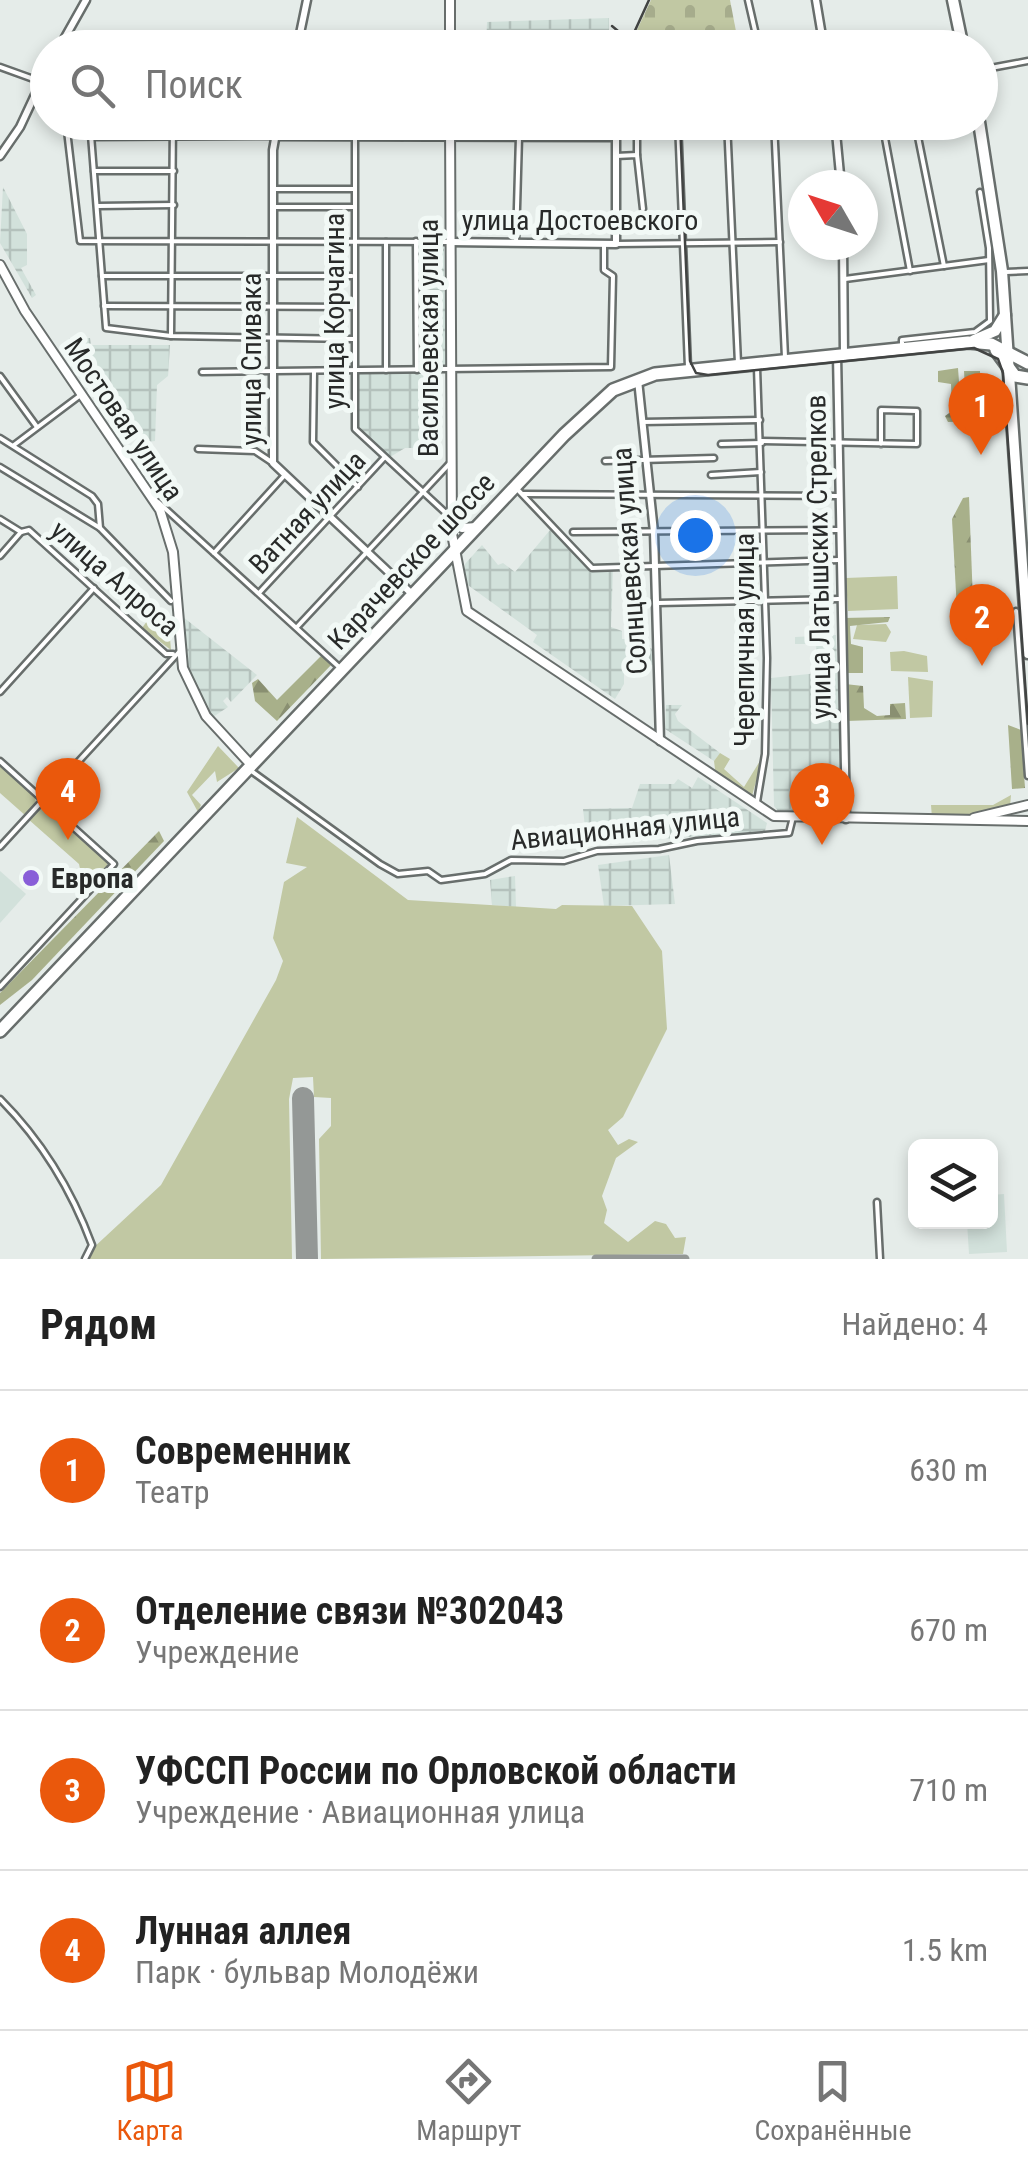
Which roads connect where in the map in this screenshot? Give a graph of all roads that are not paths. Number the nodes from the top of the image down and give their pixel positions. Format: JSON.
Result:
{"nodes":[{"id":1,"x":86,"y":0,"type":"edge"},
{"id":2,"x":307,"y":0,"type":"edge"},
{"id":3,"x":450,"y":0,"type":"edge"},
{"id":4,"x":748,"y":0,"type":"edge"},
{"id":5,"x":816,"y":0,"type":"edge"},
{"id":6,"x":955,"y":0,"type":"edge"},
{"id":7,"x":69,"y":30,"type":"edge"},
{"id":8,"x":301,"y":30,"type":"edge"},
{"id":9,"x":450,"y":30,"type":"edge"},
{"id":10,"x":755,"y":30,"type":"edge"},
{"id":11,"x":821,"y":30,"type":"edge"},
{"id":12,"x":962,"y":30,"type":"edge"},
{"id":13,"x":1028,"y":64,"type":"edge"},
{"id":14,"x":0,"y":67,"type":"edge"},
{"id":15,"x":998,"y":68,"type":"edge"},
{"id":16,"x":30,"y":78,"type":"edge"},
{"id":17,"x":30,"y":102,"type":"edge"},
{"id":18,"x":68,"y":140,"type":"edge"},
{"id":19,"x":91,"y":140,"type":"edge"},
{"id":20,"x":174,"y":140,"type":"edge"},
{"id":21,"x":274,"y":140,"type":"edge"},
{"id":22,"x":355,"y":140,"type":"edge"},
{"id":23,"x":450,"y":140,"type":"edge"},
{"id":24,"x":519,"y":140,"type":"edge"},
{"id":25,"x":616,"y":140,"type":"edge"},
{"id":26,"x":637,"y":140,"type":"edge"},
{"id":27,"x":679,"y":140,"type":"edge"},
{"id":28,"x":728,"y":140,"type":"edge"},
{"id":29,"x":775,"y":140,"type":"edge"},
{"id":30,"x":837,"y":140,"type":"edge"},
{"id":31,"x":885,"y":140,"type":"edge"},
{"id":32,"x":919,"y":140,"type":"edge"},
{"id":33,"x":983,"y":140,"type":"edge"},
{"id":34,"x":987,"y":140,"type":"edge"},
{"id":35,"x":637,"y":155,"type":"junction"},
{"id":36,"x":0,"y":156,"type":"edge"},
{"id":37,"x":616,"y":156,"type":"junction"},
{"id":38,"x":840,"y":170,"type":"edge"},
{"id":39,"x":174,"y":171,"type":"junction"},
{"id":40,"x":94,"y":172,"type":"junction"},
{"id":41,"x":354,"y":188,"type":"junction"},
{"id":42,"x":274,"y":190,"type":"junction"},
{"id":43,"x":980,"y":192,"type":"dead end"},
{"id":44,"x":174,"y":205,"type":"junction"},
{"id":45,"x":96,"y":206,"type":"junction"},
{"id":46,"x":274,"y":207,"type":"junction"},
{"id":47,"x":354,"y":207,"type":"junction"},
{"id":48,"x":643,"y":209,"type":"dead end"},
{"id":49,"x":100,"y":240,"type":"junction"},
{"id":50,"x":274,"y":240,"type":"junction"},
{"id":51,"x":173,"y":241,"type":"junction"},
{"id":52,"x":352,"y":241,"type":"junction"},
{"id":53,"x":386,"y":242,"type":"junction"},
{"id":54,"x":416,"y":242,"type":"junction"},
{"id":55,"x":450,"y":242,"type":"junction"},
{"id":56,"x":516,"y":242,"type":"junction"},
{"id":57,"x":780,"y":242,"type":"junction"},
{"id":58,"x":604,"y":244,"type":"junction"},
{"id":59,"x":616,"y":244,"type":"junction"},
{"id":60,"x":684,"y":244,"type":"junction"},
{"id":61,"x":733,"y":244,"type":"junction"},
{"id":62,"x":843,"y":260,"type":"edge"},
{"id":63,"x":989,"y":260,"type":"junction"},
{"id":64,"x":0,"y":265,"type":"edge"},
{"id":65,"x":944,"y":266,"type":"junction"},
{"id":66,"x":910,"y":271,"type":"junction"},
{"id":67,"x":1028,"y":271,"type":"edge"},
{"id":68,"x":1006,"y":272,"type":"junction"},
{"id":69,"x":0,"y":273,"type":"edge"},
{"id":70,"x":102,"y":276,"type":"junction"},
{"id":71,"x":173,"y":276,"type":"junction"},
{"id":72,"x":274,"y":276,"type":"junction"},
{"id":73,"x":352,"y":276,"type":"junction"},
{"id":74,"x":844,"y":280,"type":"junction"},
{"id":75,"x":104,"y":306,"type":"junction"},
{"id":76,"x":274,"y":307,"type":"junction"},
{"id":77,"x":352,"y":307,"type":"junction"},
{"id":78,"x":172,"y":308,"type":"junction"},
{"id":79,"x":1006,"y":314,"type":"junction"},
{"id":80,"x":1008,"y":330,"type":"junction"},
{"id":81,"x":171,"y":336,"type":"junction"},
{"id":82,"x":274,"y":338,"type":"junction"},
{"id":83,"x":354,"y":339,"type":"junction"},
{"id":84,"x":968,"y":342,"type":"junction"},
{"id":85,"x":903,"y":349,"type":"junction"},
{"id":86,"x":840,"y":355,"type":"junction"},
{"id":87,"x":785,"y":360,"type":"junction"},
{"id":88,"x":757,"y":364,"type":"junction"},
{"id":89,"x":738,"y":366,"type":"junction"},
{"id":90,"x":1018,"y":366,"type":"edge"},
{"id":91,"x":354,"y":370,"type":"junction"},
{"id":92,"x":386,"y":370,"type":"junction"},
{"id":93,"x":417,"y":370,"type":"junction"},
{"id":94,"x":452,"y":371,"type":"junction"},
{"id":95,"x":688,"y":371,"type":"junction"},
{"id":96,"x":202,"y":372,"type":"dead end"},
{"id":97,"x":274,"y":372,"type":"junction"},
{"id":98,"x":314,"y":372,"type":"junction"},
{"id":99,"x":0,"y":376,"type":"edge"},
{"id":100,"x":637,"y":378,"type":"junction"},
{"id":101,"x":80,"y":395,"type":"junction"},
{"id":102,"x":760,"y":420,"type":"junction"},
{"id":103,"x":642,"y":422,"type":"junction"},
{"id":104,"x":37,"y":427,"type":"junction"},
{"id":105,"x":0,"y":438,"type":"edge"},
{"id":106,"x":762,"y":442,"type":"junction"},
{"id":107,"x":838,"y":442,"type":"junction"},
{"id":108,"x":721,"y":444,"type":"dead end"},
{"id":109,"x":881,"y":444,"type":"junction"},
{"id":110,"x":14,"y":446,"type":"junction"},
{"id":111,"x":198,"y":449,"type":"dead end"},
{"id":112,"x":384,"y":458,"type":"junction"},
{"id":113,"x":646,"y":458,"type":"junction"},
{"id":114,"x":714,"y":458,"type":"dead end"},
{"id":115,"x":605,"y":461,"type":"dead end"},
{"id":116,"x":451,"y":462,"type":"junction"},
{"id":117,"x":273,"y":463,"type":"junction"},
{"id":118,"x":0,"y":467,"type":"edge"},
{"id":119,"x":763,"y":472,"type":"junction"},
{"id":120,"x":711,"y":475,"type":"dead end"},
{"id":121,"x":284,"y":476,"type":"junction"},
{"id":122,"x":358,"y":487,"type":"junction"},
{"id":123,"x":518,"y":490,"type":"junction"},
{"id":124,"x":421,"y":494,"type":"junction"},
{"id":125,"x":650,"y":496,"type":"junction"},
{"id":126,"x":764,"y":496,"type":"junction"},
{"id":127,"x":838,"y":496,"type":"junction"},
{"id":128,"x":330,"y":518,"type":"junction"},
{"id":129,"x":451,"y":518,"type":"junction"},
{"id":130,"x":0,"y":519,"type":"edge"},
{"id":131,"x":169,"y":519,"type":"junction"},
{"id":132,"x":479,"y":526,"type":"junction"},
{"id":133,"x":100,"y":528,"type":"junction"},
{"id":134,"x":839,"y":530,"type":"junction"},
{"id":135,"x":764,"y":531,"type":"junction"},
{"id":136,"x":21,"y":532,"type":"junction"},
{"id":137,"x":573,"y":532,"type":"dead end"},
{"id":138,"x":654,"y":532,"type":"junction"},
{"id":139,"x":368,"y":552,"type":"junction"},
{"id":140,"x":214,"y":553,"type":"junction"},
{"id":141,"x":454,"y":553,"type":"junction"},
{"id":142,"x":0,"y":556,"type":"edge"},
{"id":143,"x":839,"y":560,"type":"junction"},
{"id":144,"x":764,"y":562,"type":"junction"},
{"id":145,"x":656,"y":565,"type":"junction"},
{"id":146,"x":94,"y":588,"type":"junction"},
{"id":147,"x":1028,"y":590,"type":"edge"},
{"id":148,"x":259,"y":593,"type":"junction"},
{"id":149,"x":414,"y":596,"type":"junction"},
{"id":150,"x":839,"y":599,"type":"junction"},
{"id":151,"x":766,"y":600,"type":"junction"},
{"id":152,"x":172,"y":601,"type":"junction"},
{"id":153,"x":658,"y":604,"type":"junction"},
{"id":154,"x":1016,"y":610,"type":"dead end"},
{"id":155,"x":297,"y":627,"type":"junction"},
{"id":156,"x":1028,"y":652,"type":"edge"},
{"id":157,"x":177,"y":653,"type":"junction"},
{"id":158,"x":342,"y":670,"type":"junction"},
{"id":159,"x":0,"y":692,"type":"edge"},
{"id":160,"x":660,"y":742,"type":"junction"},
{"id":161,"x":0,"y":760,"type":"edge"},
{"id":162,"x":250,"y":767,"type":"junction"},
{"id":163,"x":1028,"y":776,"type":"edge"},
{"id":164,"x":43,"y":800,"type":"junction"},
{"id":165,"x":1028,"y":804,"type":"edge"},
{"id":166,"x":756,"y":807,"type":"junction"},
{"id":167,"x":792,"y":818,"type":"junction"},
{"id":168,"x":846,"y":818,"type":"junction"},
{"id":169,"x":1028,"y":821,"type":"edge"},
{"id":170,"x":960,"y":822,"type":"junction"},
{"id":171,"x":0,"y":847,"type":"edge"},
{"id":172,"x":0,"y":987,"type":"edge"},
{"id":173,"x":0,"y":1032,"type":"edge"},
{"id":174,"x":0,"y":1099,"type":"edge"},
{"id":175,"x":877,"y":1202,"type":"dead end"},
{"id":176,"x":85,"y":1259,"type":"edge"},
{"id":177,"x":880,"y":1259,"type":"edge"}],
"edges":[{"from":1,"to":7,"type":"street"},
{"from":2,"to":8,"type":"street"},
{"from":3,"to":9,"type":"main road"},
{"from":4,"to":10,"type":"street"},
{"from":5,"to":11,"type":"street"},
{"from":6,"to":12,"type":"main road"},
{"from":13,"to":15,"type":"street"},
{"from":14,"to":16,"type":"street"},
{"from":17,"to":36,"type":"street"},
{"from":18,"to":49,"type":"street","name":"улица Достоевского"},
{"from":19,"to":40,"type":"street"},
{"from":20,"to":39,"type":"street"},
{"from":21,"to":42,"type":"street","name":"улица Спивака"},
{"from":22,"to":41,"type":"street","name":"улица Корчагина"},
{"from":23,"to":55,"type":"main road","name":"Васильевская улица"},
{"from":24,"to":56,"type":"street"},
{"from":25,"to":37,"type":"street"},
{"from":26,"to":35,"type":"street"},
{"from":27,"to":60,"type":"street"},
{"from":28,"to":61,"type":"street"},
{"from":29,"to":57,"type":"street"},
{"from":30,"to":38,"type":"street"},
{"from":31,"to":66,"type":"street"},
{"from":32,"to":65,"type":"street"},
{"from":33,"to":79,"type":"main road"},
{"from":34,"to":68,"type":"main road"},
{"from":35,"to":37,"type":"street"},
{"from":35,"to":48,"type":"street"},
{"from":37,"to":59,"type":"street"},
{"from":39,"to":40,"type":"street"},
{"from":39,"to":44,"type":"street"},
{"from":40,"to":45,"type":"street"},
{"from":41,"to":42,"type":"street"},
{"from":41,"to":47,"type":"street","name":"улица Корчагина"},
{"from":42,"to":46,"type":"street","name":"улица Спивака"},
{"from":43,"to":63,"type":"street"},
{"from":44,"to":45,"type":"street"},
{"from":44,"to":51,"type":"street"},
{"from":45,"to":49,"type":"street"},
{"from":46,"to":47,"type":"street"},
{"from":46,"to":50,"type":"street","name":"улица Спивака"},
{"from":47,"to":52,"type":"street","name":"улица Корчагина"},
{"from":49,"to":51,"type":"street","name":"улица Достоевского"},
{"from":49,"to":70,"type":"street"},
{"from":50,"to":51,"type":"street","name":"улица Достоевского"},
{"from":50,"to":52,"type":"street","name":"улица Достоевского"},
{"from":50,"to":72,"type":"street","name":"улица Спивака"},
{"from":51,"to":71,"type":"street"},
{"from":52,"to":53,"type":"street","name":"улица Достоевского"},
{"from":52,"to":73,"type":"street","name":"улица Корчагина"},
{"from":53,"to":54,"type":"street","name":"улица Достоевского"},
{"from":53,"to":92,"type":"street"},
{"from":54,"to":55,"type":"street","name":"улица Достоевского"},
{"from":54,"to":93,"type":"street"},
{"from":55,"to":56,"type":"street","name":"улица Достоевского"},
{"from":55,"to":94,"type":"main road","name":"Васильевская улица"},
{"from":56,"to":58,"type":"street","name":"улица Достоевского"},
{"from":57,"to":61,"type":"street","name":"улица Достоевского"},
{"from":57,"to":87,"type":"street"},
{"from":58,"to":59,"type":"street","name":"улица Достоевского"},
{"from":58,"to":94,"type":"street"},
{"from":59,"to":60,"type":"street","name":"улица Достоевского"},
{"from":60,"to":61,"type":"street","name":"улица Достоевского"},
{"from":60,"to":95,"type":"street"},
{"from":61,"to":89,"type":"street"},
{"from":62,"to":74,"type":"street","name":"улица Латышских Стрелков"},
{"from":63,"to":65,"type":"street"},
{"from":63,"to":85,"type":"street"},
{"from":64,"to":101,"type":"main road","name":"Мостовая улица"},
{"from":65,"to":66,"type":"street"},
{"from":66,"to":74,"type":"street"},
{"from":67,"to":68,"type":"street"},
{"from":68,"to":80,"type":"main road"},
{"from":69,"to":101,"type":"main road","name":"Мостовая улица"},
{"from":70,"to":71,"type":"street"},
{"from":70,"to":75,"type":"street"},
{"from":71,"to":72,"type":"street"},
{"from":71,"to":78,"type":"street"},
{"from":72,"to":73,"type":"street"},
{"from":72,"to":76,"type":"street","name":"улица Спивака"},
{"from":73,"to":77,"type":"street","name":"улица Корчагина"},
{"from":74,"to":86,"type":"street","name":"улица Латышских Стрелков"},
{"from":75,"to":78,"type":"street"},
{"from":75,"to":81,"type":"street"},
{"from":76,"to":77,"type":"street"},
{"from":76,"to":78,"type":"street"},
{"from":76,"to":82,"type":"street","name":"улица Спивака"},
{"from":77,"to":83,"type":"street","name":"улица Корчагина"},
{"from":78,"to":81,"type":"street"},
{"from":79,"to":80,"type":"main road"},
{"from":79,"to":84,"type":"main road"},
{"from":80,"to":84,"type":"main road"},
{"from":80,"to":90,"type":"main road"},
{"from":81,"to":82,"type":"street"},
{"from":82,"to":83,"type":"street"},
{"from":82,"to":97,"type":"street","name":"улица Спивака"},
{"from":83,"to":91,"type":"street","name":"улица Корчагина"},
{"from":84,"to":85,"type":"highway","name":"Карачевское шоссе"},
{"from":84,"to":90,"type":"highway"},
{"from":85,"to":86,"type":"highway","name":"Карачевское шоссе"},
{"from":86,"to":87,"type":"highway","name":"Карачевское шоссе"},
{"from":86,"to":107,"type":"street","name":"улица Латышских Стрелков"},
{"from":87,"to":88,"type":"highway","name":"Карачевское шоссе"},
{"from":88,"to":89,"type":"highway","name":"Карачевское шоссе"},
{"from":88,"to":102,"type":"street","name":"Черепичная улица"},
{"from":89,"to":95,"type":"highway","name":"Карачевское шоссе"},
{"from":90,"to":147,"type":"main road"},
{"from":90,"to":156,"type":"main road"},
{"from":91,"to":92,"type":"street"},
{"from":91,"to":98,"type":"street"},
{"from":91,"to":112,"type":"street","name":"улица Корчагина"},
{"from":92,"to":93,"type":"street"},
{"from":93,"to":94,"type":"street"},
{"from":94,"to":116,"type":"main road","name":"Васильевская улица"},
{"from":95,"to":100,"type":"highway","name":"Карачевское шоссе"},
{"from":96,"to":97,"type":"street"},
{"from":97,"to":98,"type":"street"},
{"from":97,"to":117,"type":"street","name":"улица Спивака"},
{"from":98,"to":122,"type":"street"},
{"from":99,"to":104,"type":"street"},
{"from":100,"to":103,"type":"street","name":"Солнцевская улица"},
{"from":100,"to":123,"type":"highway","name":"Карачевское шоссе"},
{"from":101,"to":104,"type":"street"},
{"from":101,"to":131,"type":"main road","name":"Мостовая улица"},
{"from":101,"to":152,"type":"main road","name":"Мостовая улица"},
{"from":102,"to":103,"type":"street"},
{"from":102,"to":106,"type":"street","name":"Черепичная улица"},
{"from":103,"to":113,"type":"street","name":"Солнцевская улица"},
{"from":104,"to":110,"type":"street"},
{"from":105,"to":110,"type":"street"},
{"from":106,"to":107,"type":"street"},
{"from":106,"to":108,"type":"street"},
{"from":106,"to":119,"type":"street","name":"Черепичная улица"},
{"from":107,"to":109,"type":"street"},
{"from":107,"to":127,"type":"street","name":"улица Латышских Стрелков"},
{"from":109,"to":109,"type":"street"},
{"from":110,"to":133,"type":"street"},
{"from":111,"to":117,"type":"street"},
{"from":112,"to":122,"type":"street","name":"Ватная улица"},
{"from":112,"to":124,"type":"street","name":"улица Корчагина"},
{"from":113,"to":114,"type":"street"},
{"from":113,"to":115,"type":"street"},
{"from":113,"to":125,"type":"street","name":"Солнцевская улица"},
{"from":116,"to":124,"type":"street"},
{"from":116,"to":129,"type":"main road","name":"Васильевская улица"},
{"from":117,"to":121,"type":"street","name":"улица Спивака"},
{"from":118,"to":133,"type":"street"},
{"from":119,"to":120,"type":"street"},
{"from":119,"to":126,"type":"street","name":"Черепичная улица"},
{"from":121,"to":128,"type":"street","name":"улица Спивака"},
{"from":121,"to":140,"type":"street"},
{"from":122,"to":128,"type":"street","name":"Ватная улица"},
{"from":123,"to":125,"type":"street"},
{"from":123,"to":132,"type":"highway","name":"Карачевское шоссе"},
{"from":123,"to":145,"type":"street"},
{"from":124,"to":129,"type":"street","name":"улица Корчагина"},
{"from":124,"to":139,"type":"street"},
{"from":125,"to":126,"type":"street"},
{"from":125,"to":138,"type":"street","name":"Солнцевская улица"},
{"from":126,"to":127,"type":"street"},
{"from":126,"to":135,"type":"street","name":"Черепичная улица"},
{"from":127,"to":134,"type":"street","name":"улица Латышских Стрелков"},
{"from":128,"to":139,"type":"street","name":"улица Спивака"},
{"from":128,"to":148,"type":"street","name":"Ватная улица"},
{"from":129,"to":132,"type":"main road"},
{"from":129,"to":141,"type":"main road","name":"Васильевская улица"},
{"from":130,"to":136,"type":"street"},
{"from":131,"to":140,"type":"street"},
{"from":131,"to":157,"type":"main road","name":"Мостовая улица"},
{"from":132,"to":141,"type":"highway","name":"Карачевское шоссе"},
{"from":133,"to":152,"type":"street"},
{"from":134,"to":135,"type":"street"},
{"from":134,"to":143,"type":"street","name":"улица Латышских Стрелков"},
{"from":135,"to":138,"type":"street"},
{"from":135,"to":144,"type":"street","name":"Черепичная улица"},
{"from":136,"to":142,"type":"street"},
{"from":136,"to":146,"type":"street","name":"улица Алроса"},
{"from":137,"to":138,"type":"street"},
{"from":138,"to":145,"type":"street","name":"Солнцевская улица"},
{"from":139,"to":149,"type":"street","name":"улица Спивака"},
{"from":139,"to":155,"type":"street"},
{"from":140,"to":148,"type":"street"},
{"from":141,"to":149,"type":"highway","name":"Карачевское шоссе"},
{"from":141,"to":160,"type":"main road"},
{"from":143,"to":144,"type":"street"},
{"from":143,"to":150,"type":"street","name":"улица Латышских Стрелков"},
{"from":144,"to":145,"type":"street"},
{"from":144,"to":151,"type":"street","name":"Черепичная улица"},
{"from":145,"to":153,"type":"street","name":"Солнцевская улица"},
{"from":146,"to":157,"type":"street","name":"улица Алроса"},
{"from":146,"to":159,"type":"street"},
{"from":148,"to":155,"type":"street"},
{"from":149,"to":158,"type":"highway","name":"Карачевское шоссе"},
{"from":150,"to":151,"type":"street"},
{"from":150,"to":168,"type":"street","name":"улица Латышских Стрелков"},
{"from":151,"to":153,"type":"street"},
{"from":151,"to":166,"type":"street","name":"Черепичная улица"},
{"from":152,"to":157,"type":"main road","name":"Мостовая улица"},
{"from":153,"to":160,"type":"street","name":"Солнцевская улица"},
{"from":154,"to":163,"type":"street"},
{"from":155,"to":158,"type":"street"},
{"from":157,"to":162,"type":"main road","name":"Мостовая улица"},
{"from":157,"to":164,"type":"street"},
{"from":158,"to":162,"type":"highway","name":"Карачевское шоссе"},
{"from":160,"to":166,"type":"main road"},
{"from":161,"to":164,"type":"street"},
{"from":162,"to":167,"type":"street","name":"Авиационная улица"},
{"from":162,"to":173,"type":"highway","name":"Карачевское шоссе"},
{"from":164,"to":171,"type":"street"},
{"from":164,"to":172,"type":"street"},
{"from":165,"to":170,"type":"main road","name":"Авиационная улица"},
{"from":166,"to":167,"type":"main road","name":"Авиационная улица"},
{"from":167,"to":168,"type":"main road","name":"Авиационная улица"},
{"from":168,"to":170,"type":"main road","name":"Авиационная улица"},
{"from":169,"to":170,"type":"main road","name":"Авиационная улица"},
{"from":174,"to":176,"type":"street"},
{"from":175,"to":177,"type":"street"}]}
